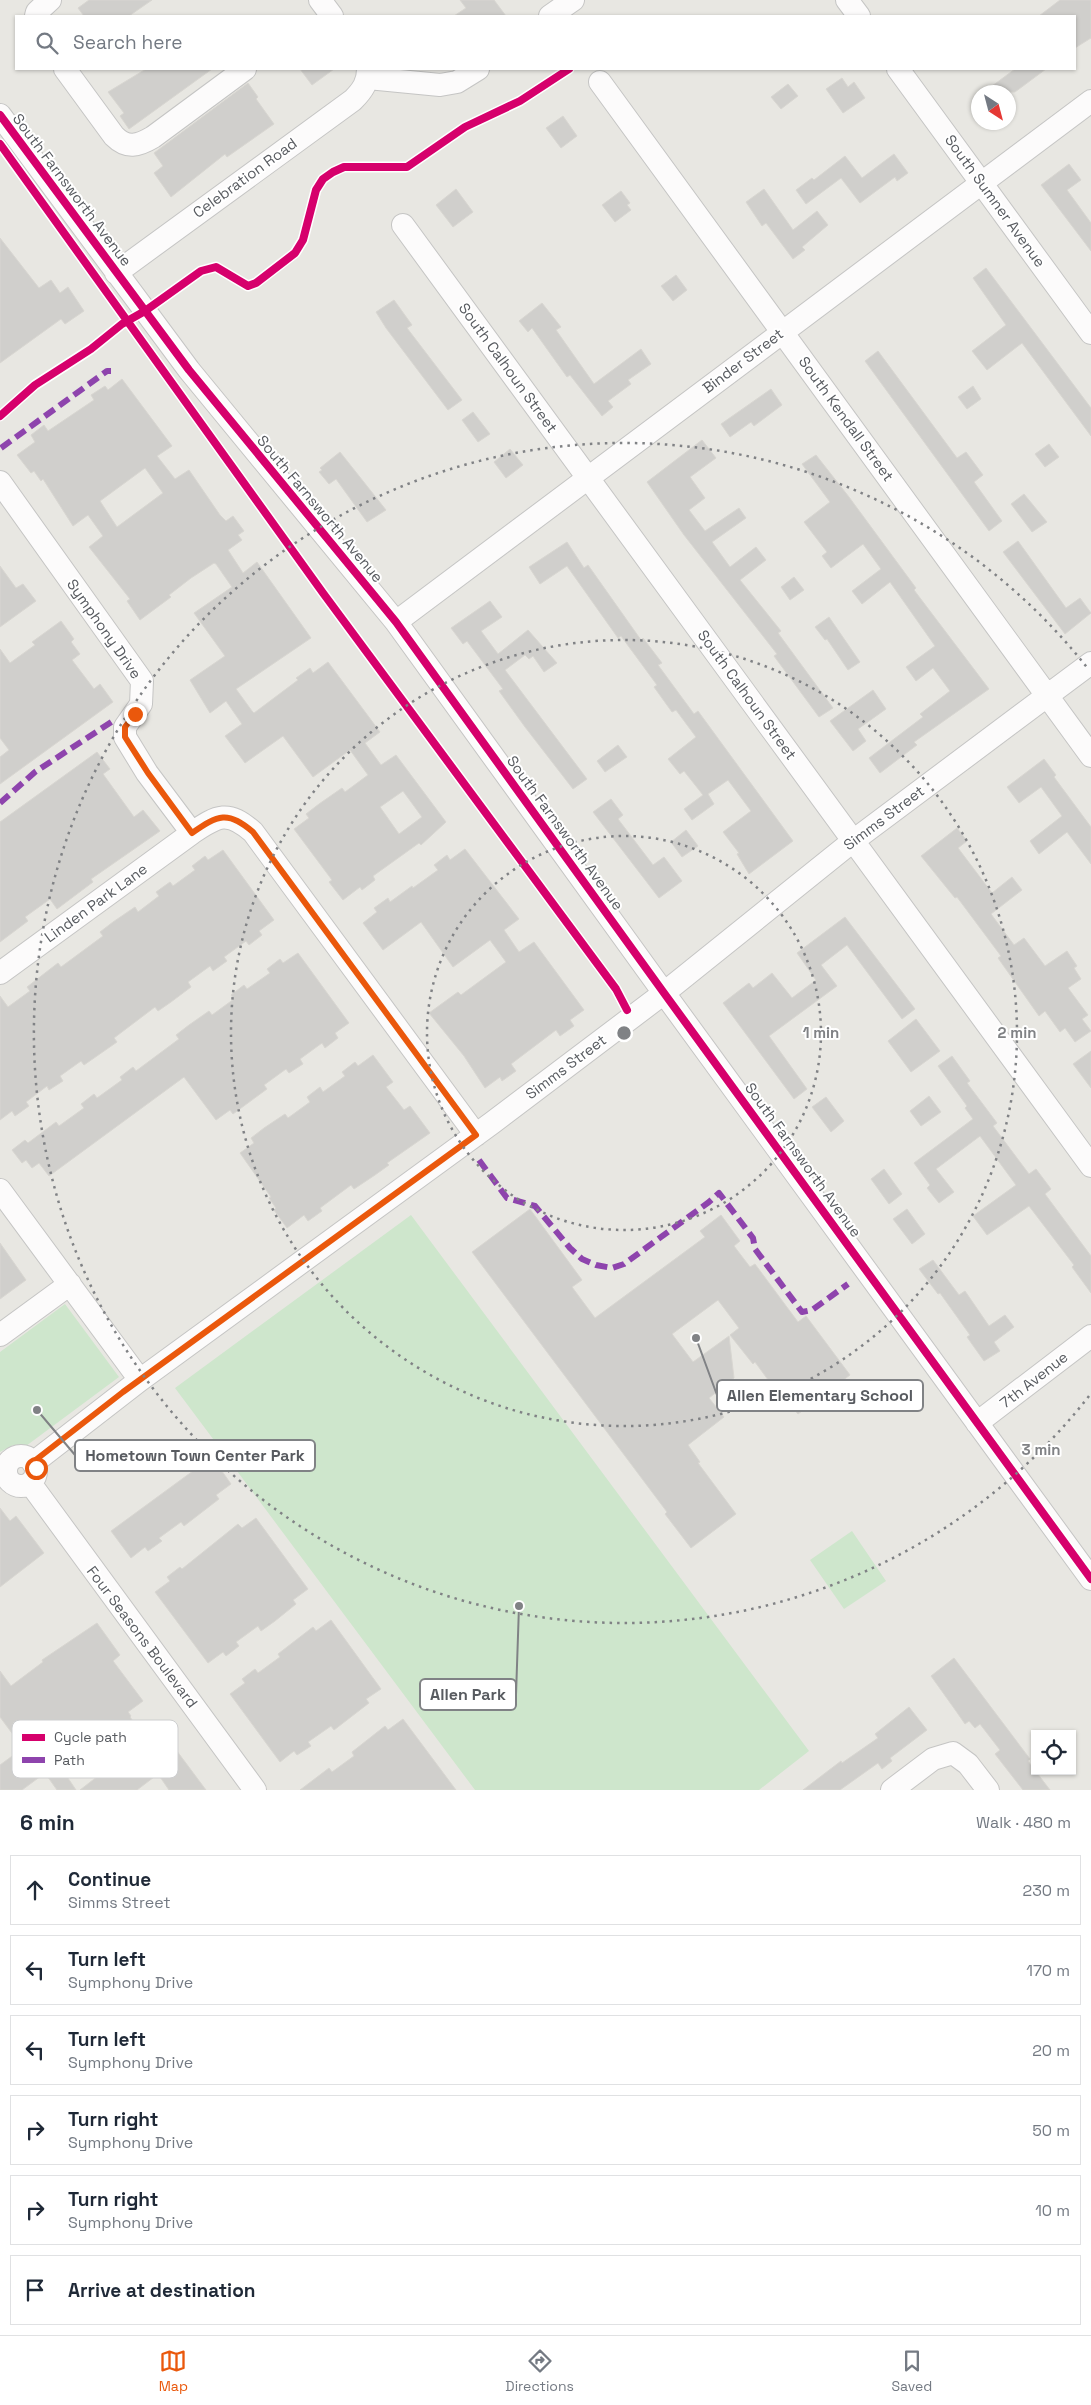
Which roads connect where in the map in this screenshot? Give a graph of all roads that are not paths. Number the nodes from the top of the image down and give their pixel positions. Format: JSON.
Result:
{"nodes":[{"id":1,"x":50,"y":0,"type":"edge"},
{"id":2,"x":573,"y":0,"type":"edge"},
{"id":3,"x":847,"y":0,"type":"edge"},
{"id":4,"x":36,"y":15,"type":"edge"},
{"id":5,"x":551,"y":15,"type":"edge"},
{"id":6,"x":858,"y":15,"type":"edge"},
{"id":7,"x":66,"y":70,"type":"edge"},
{"id":8,"x":245,"y":70,"type":"edge"},
{"id":9,"x":476,"y":70,"type":"edge"},
{"id":10,"x":899,"y":70,"type":"edge"},
{"id":11,"x":368,"y":74,"type":"edge"},
{"id":12,"x":600,"y":82,"type":"dead end"},
{"id":13,"x":1091,"y":102,"type":"edge"},
{"id":14,"x":0,"y":115,"type":"edge"},
{"id":15,"x":982,"y":183,"type":"junction"},
{"id":16,"x":403,"y":225,"type":"dead end"},
{"id":17,"x":116,"y":272,"type":"junction"},
{"id":18,"x":783,"y":331,"type":"junction"},
{"id":19,"x":1091,"y":333,"type":"edge"},
{"id":20,"x":588,"y":477,"type":"junction"},
{"id":21,"x":0,"y":482,"type":"edge"},
{"id":22,"x":396,"y":622,"type":"junction"},
{"id":23,"x":1091,"y":663,"type":"edge"},
{"id":24,"x":1046,"y":696,"type":"junction"},
{"id":25,"x":1091,"y":756,"type":"edge"},
{"id":26,"x":192,"y":833,"type":"junction"},
{"id":27,"x":853,"y":841,"type":"junction"},
{"id":28,"x":0,"y":973,"type":"edge"},
{"id":29,"x":664,"y":993,"type":"junction"},
{"id":30,"x":476,"y":1135,"type":"junction"},
{"id":31,"x":1091,"y":1166,"type":"edge"},
{"id":32,"x":0,"y":1190,"type":"edge"},
{"id":33,"x":70,"y":1284,"type":"junction"},
{"id":34,"x":0,"y":1335,"type":"edge"},
{"id":35,"x":1091,"y":1336,"type":"edge"},
{"id":36,"x":140,"y":1380,"type":"junction"},
{"id":37,"x":977,"y":1423,"type":"junction"},
{"id":38,"x":18,"y":1478,"type":"edge"},
{"id":39,"x":1091,"y":1579,"type":"edge"},
{"id":40,"x":255,"y":1790,"type":"edge"},
{"id":41,"x":892,"y":1790,"type":"edge"},
{"id":42,"x":988,"y":1790,"type":"edge"}],
"edges":[{"from":1,"to":4,"type":"street"},
{"from":2,"to":5,"type":"street"},
{"from":3,"to":6,"type":"street"},
{"from":7,"to":8,"type":"street"},
{"from":9,"to":11,"type":"street","name":"Celebration Road"},
{"from":10,"to":15,"type":"street","name":"South Sumner Avenue"},
{"from":11,"to":17,"type":"street","name":"Celebration Road"},
{"from":12,"to":18,"type":"street","name":"South Kendall Street"},
{"from":13,"to":15,"type":"street","name":"Binder Street"},
{"from":14,"to":17,"type":"street","name":"South Farnsworth Avenue"},
{"from":15,"to":18,"type":"street","name":"Binder Street"},
{"from":15,"to":19,"type":"street","name":"South Sumner Avenue"},
{"from":16,"to":20,"type":"street","name":"South Calhoun Street"},
{"from":17,"to":22,"type":"street","name":"South Farnsworth Avenue"},
{"from":18,"to":20,"type":"street","name":"Binder Street"},
{"from":18,"to":24,"type":"street","name":"South Kendall Street"},
{"from":20,"to":22,"type":"street","name":"Binder Street"},
{"from":20,"to":27,"type":"street","name":"South Calhoun Street"},
{"from":21,"to":26,"type":"street","name":"Symphony Drive"},
{"from":22,"to":29,"type":"street","name":"South Farnsworth Avenue"},
{"from":23,"to":24,"type":"street","name":"Simms Street"},
{"from":24,"to":25,"type":"street","name":"South Kendall Street"},
{"from":24,"to":27,"type":"street","name":"Simms Street"},
{"from":26,"to":28,"type":"street","name":"Linden Park Lane"},
{"from":26,"to":30,"type":"street"},
{"from":27,"to":29,"type":"street","name":"Simms Street"},
{"from":27,"to":31,"type":"street","name":"South Calhoun Street"},
{"from":29,"to":30,"type":"street","name":"Simms Street"},
{"from":29,"to":37,"type":"street","name":"South Farnsworth Avenue"},
{"from":30,"to":36,"type":"street","name":"Simms Street"},
{"from":32,"to":33,"type":"street"},
{"from":33,"to":34,"type":"street"},
{"from":33,"to":36,"type":"street"},
{"from":35,"to":37,"type":"street","name":"7th Avenue"},
{"from":36,"to":38,"type":"street","name":"Simms Street"},
{"from":37,"to":39,"type":"street","name":"South Farnsworth Avenue"},
{"from":38,"to":40,"type":"street","name":"Four Seasons Boulevard"},
{"from":41,"to":42,"type":"street"}]}
